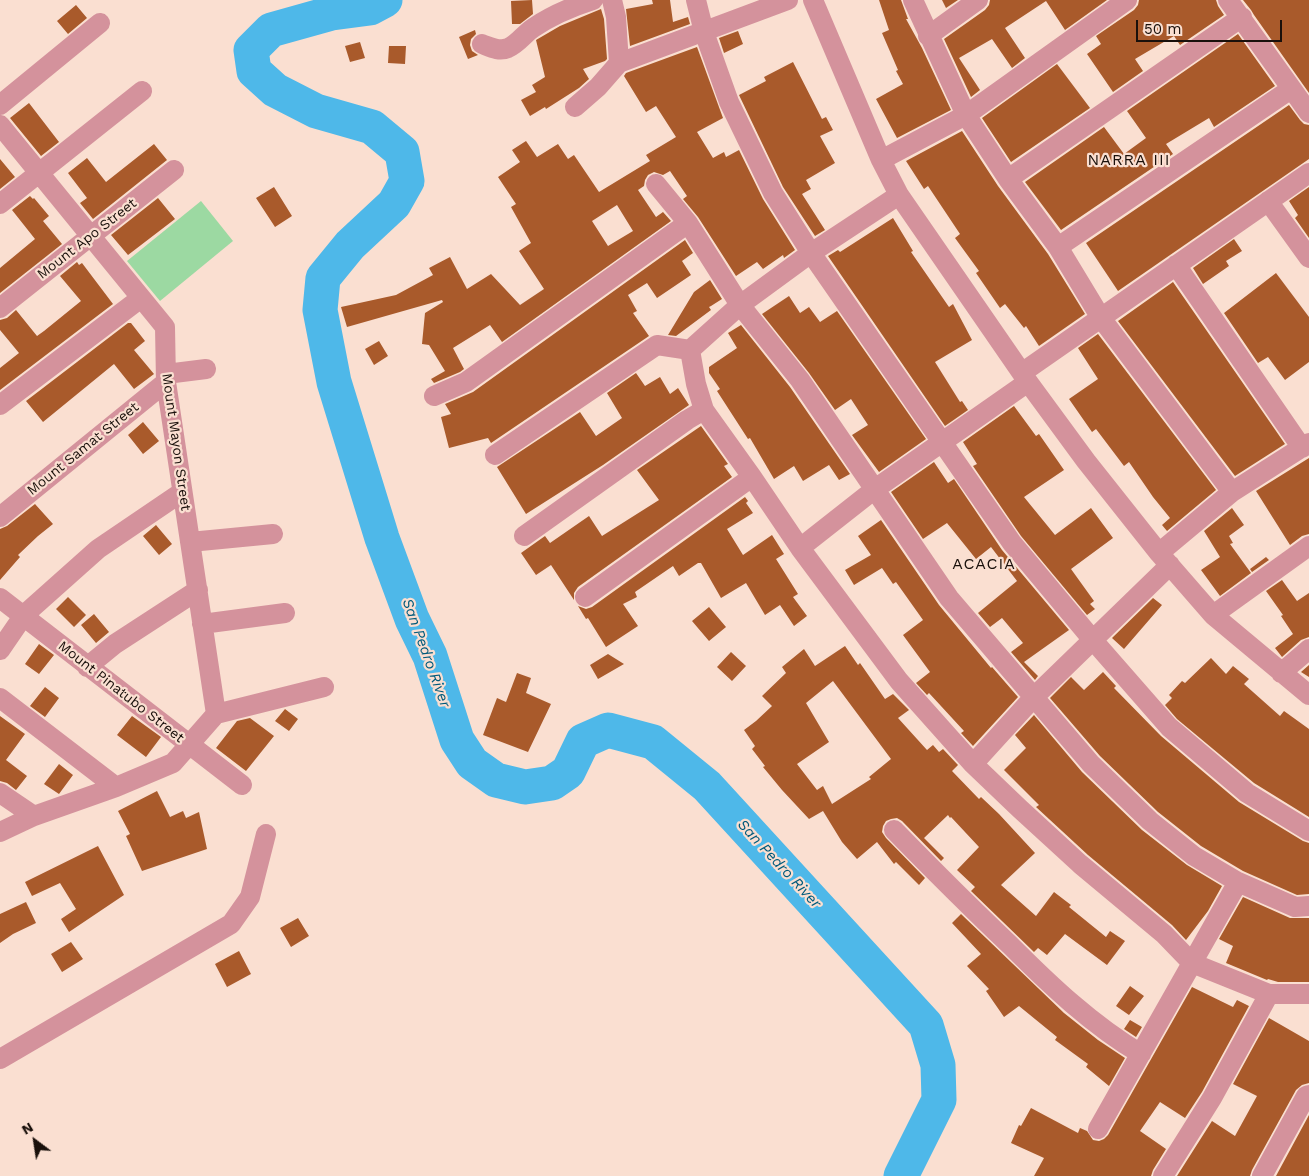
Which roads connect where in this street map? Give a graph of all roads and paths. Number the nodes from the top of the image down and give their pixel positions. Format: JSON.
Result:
{"nodes":[{"id":1,"x":593,"y":0,"type":"edge"},
{"id":2,"x":612,"y":0,"type":"edge"},
{"id":3,"x":696,"y":0,"type":"edge"},
{"id":4,"x":788,"y":0,"type":"edge"},
{"id":5,"x":813,"y":0,"type":"edge"},
{"id":6,"x":913,"y":0,"type":"edge"},
{"id":7,"x":978,"y":0,"type":"edge"},
{"id":8,"x":1127,"y":0,"type":"edge"},
{"id":9,"x":1228,"y":0,"type":"edge"},
{"id":10,"x":1242,"y":17,"type":"junction"},
{"id":11,"x":100,"y":23,"type":"dead end"},
{"id":12,"x":704,"y":32,"type":"junction"},
{"id":13,"x":928,"y":36,"type":"junction"},
{"id":14,"x":482,"y":44,"type":"dead end"},
{"id":15,"x":619,"y":63,"type":"junction"},
{"id":16,"x":1290,"y":89,"type":"junction"},
{"id":17,"x":142,"y":91,"type":"dead end"},
{"id":18,"x":0,"y":105,"type":"edge"},
{"id":19,"x":575,"y":107,"type":"dead end"},
{"id":20,"x":1309,"y":113,"type":"edge"},
{"id":21,"x":966,"y":115,"type":"junction"},
{"id":22,"x":0,"y":125,"type":"edge"},
{"id":23,"x":881,"y":160,"type":"junction"},
{"id":24,"x":174,"y":170,"type":"dead end"},
{"id":25,"x":1309,"y":172,"type":"edge"},
{"id":26,"x":39,"y":173,"type":"junction"},
{"id":27,"x":1008,"y":179,"type":"junction"},
{"id":28,"x":656,"y":184,"type":"dead end"},
{"id":29,"x":899,"y":195,"type":"junction"},
{"id":30,"x":1268,"y":201,"type":"junction"},
{"id":31,"x":0,"y":204,"type":"edge"},
{"id":32,"x":688,"y":223,"type":"junction"},
{"id":33,"x":91,"y":236,"type":"junction"},
{"id":34,"x":1058,"y":247,"type":"junction"},
{"id":35,"x":812,"y":254,"type":"junction"},
{"id":36,"x":1309,"y":258,"type":"edge"},
{"id":37,"x":1176,"y":265,"type":"junction"},
{"id":38,"x":141,"y":298,"type":"junction"},
{"id":39,"x":740,"y":305,"type":"junction"},
{"id":40,"x":0,"y":308,"type":"edge"},
{"id":41,"x":1101,"y":318,"type":"junction"},
{"id":42,"x":690,"y":350,"type":"junction"},
{"id":43,"x":206,"y":369,"type":"dead end"},
{"id":44,"x":1025,"y":377,"type":"junction"},
{"id":45,"x":166,"y":378,"type":"junction"},
{"id":46,"x":434,"y":396,"type":"dead end"},
{"id":47,"x":0,"y":405,"type":"edge"},
{"id":48,"x":704,"y":410,"type":"junction"},
{"id":49,"x":941,"y":442,"type":"junction"},
{"id":50,"x":1306,"y":446,"type":"edge"},
{"id":51,"x":495,"y":455,"type":"dead end"},
{"id":52,"x":752,"y":477,"type":"junction"},
{"id":53,"x":875,"y":489,"type":"junction"},
{"id":54,"x":182,"y":492,"type":"junction"},
{"id":55,"x":1232,"y":492,"type":"junction"},
{"id":56,"x":0,"y":517,"type":"edge"},
{"id":57,"x":273,"y":534,"type":"dead end"},
{"id":58,"x":524,"y":536,"type":"dead end"},
{"id":59,"x":190,"y":542,"type":"junction"},
{"id":60,"x":1309,"y":546,"type":"edge"},
{"id":61,"x":800,"y":548,"type":"junction"},
{"id":62,"x":1164,"y":559,"type":"junction"},
{"id":63,"x":198,"y":590,"type":"junction"},
{"id":64,"x":586,"y":597,"type":"dead end"},
{"id":65,"x":0,"y":598,"type":"edge"},
{"id":66,"x":285,"y":613,"type":"dead end"},
{"id":67,"x":24,"y":615,"type":"junction"},
{"id":68,"x":1213,"y":615,"type":"junction"},
{"id":69,"x":202,"y":624,"type":"junction"},
{"id":70,"x":1092,"y":639,"type":"junction"},
{"id":71,"x":1309,"y":649,"type":"edge"},
{"id":72,"x":0,"y":650,"type":"edge"},
{"id":73,"x":87,"y":667,"type":"junction"},
{"id":74,"x":1280,"y":673,"type":"junction"},
{"id":75,"x":324,"y":687,"type":"dead end"},
{"id":76,"x":1309,"y":695,"type":"edge"},
{"id":77,"x":1034,"y":697,"type":"junction"},
{"id":78,"x":0,"y":698,"type":"edge"},
{"id":79,"x":216,"y":714,"type":"junction"},
{"id":80,"x":189,"y":745,"type":"junction"},
{"id":81,"x":973,"y":764,"type":"junction"},
{"id":82,"x":242,"y":785,"type":"dead end"},
{"id":83,"x":116,"y":787,"type":"junction"},
{"id":84,"x":0,"y":793,"type":"edge"},
{"id":85,"x":34,"y":816,"type":"junction"},
{"id":86,"x":894,"y":830,"type":"dead end"},
{"id":87,"x":0,"y":832,"type":"edge"},
{"id":88,"x":1309,"y":832,"type":"edge"},
{"id":89,"x":266,"y":834,"type":"dead end"},
{"id":90,"x":1238,"y":882,"type":"junction"},
{"id":91,"x":1309,"y":906,"type":"edge"},
{"id":92,"x":1192,"y":963,"type":"junction"},
{"id":93,"x":1270,"y":994,"type":"junction"},
{"id":94,"x":1309,"y":994,"type":"edge"},
{"id":95,"x":1141,"y":1054,"type":"junction"},
{"id":96,"x":0,"y":1059,"type":"edge"},
{"id":97,"x":1309,"y":1095,"type":"edge"},
{"id":98,"x":1098,"y":1129,"type":"dead end"},
{"id":99,"x":1163,"y":1176,"type":"edge"},
{"id":100,"x":1262,"y":1176,"type":"edge"}],
"edges":[{"from":1,"to":14,"type":"street"},
{"from":2,"to":15,"type":"street"},
{"from":3,"to":12,"type":"street"},
{"from":4,"to":12,"type":"street"},
{"from":5,"to":23,"type":"street"},
{"from":6,"to":13,"type":"street"},
{"from":7,"to":13,"type":"street"},
{"from":8,"to":21,"type":"street"},
{"from":9,"to":10,"type":"street"},
{"from":10,"to":16,"type":"street"},
{"from":10,"to":27,"type":"street"},
{"from":11,"to":18,"type":"street"},
{"from":12,"to":15,"type":"street"},
{"from":12,"to":35,"type":"street"},
{"from":13,"to":21,"type":"street"},
{"from":15,"to":19,"type":"street"},
{"from":16,"to":20,"type":"street"},
{"from":16,"to":34,"type":"street"},
{"from":17,"to":26,"type":"street"},
{"from":21,"to":23,"type":"street"},
{"from":21,"to":27,"type":"street"},
{"from":22,"to":26,"type":"street","name":"Mount Mayon Street"},
{"from":23,"to":29,"type":"street"},
{"from":24,"to":33,"type":"street","name":"Mount Apo Street"},
{"from":25,"to":30,"type":"street"},
{"from":26,"to":31,"type":"street"},
{"from":26,"to":33,"type":"street","name":"Mount Mayon Street"},
{"from":27,"to":34,"type":"street"},
{"from":28,"to":32,"type":"street"},
{"from":29,"to":35,"type":"street"},
{"from":29,"to":44,"type":"street"},
{"from":30,"to":36,"type":"street"},
{"from":30,"to":37,"type":"street"},
{"from":32,"to":39,"type":"street"},
{"from":32,"to":46,"type":"street"},
{"from":33,"to":38,"type":"street","name":"Mount Mayon Street"},
{"from":33,"to":40,"type":"street","name":"Mount Apo Street"},
{"from":34,"to":41,"type":"street"},
{"from":35,"to":39,"type":"street"},
{"from":35,"to":49,"type":"street"},
{"from":37,"to":41,"type":"street"},
{"from":37,"to":50,"type":"street"},
{"from":38,"to":45,"type":"street","name":"Mount Mayon Street"},
{"from":38,"to":47,"type":"street"},
{"from":39,"to":42,"type":"street"},
{"from":39,"to":53,"type":"street"},
{"from":41,"to":44,"type":"street"},
{"from":41,"to":55,"type":"street"},
{"from":42,"to":48,"type":"street"},
{"from":42,"to":51,"type":"street"},
{"from":43,"to":45,"type":"street"},
{"from":44,"to":49,"type":"street"},
{"from":44,"to":62,"type":"street"},
{"from":45,"to":54,"type":"street","name":"Mount Mayon Street"},
{"from":45,"to":56,"type":"street","name":"Mount Samat Street"},
{"from":48,"to":52,"type":"street"},
{"from":48,"to":58,"type":"street"},
{"from":49,"to":53,"type":"street"},
{"from":49,"to":70,"type":"street"},
{"from":50,"to":55,"type":"street"},
{"from":52,"to":61,"type":"street"},
{"from":52,"to":64,"type":"street"},
{"from":53,"to":61,"type":"street"},
{"from":53,"to":77,"type":"street"},
{"from":54,"to":59,"type":"street","name":"Mount Mayon Street"},
{"from":54,"to":67,"type":"street"},
{"from":55,"to":62,"type":"street"},
{"from":57,"to":59,"type":"street"},
{"from":59,"to":63,"type":"street","name":"Mount Mayon Street"},
{"from":60,"to":68,"type":"street"},
{"from":61,"to":81,"type":"street"},
{"from":62,"to":68,"type":"street"},
{"from":62,"to":70,"type":"street"},
{"from":63,"to":69,"type":"street","name":"Mount Mayon Street"},
{"from":63,"to":73,"type":"street"},
{"from":65,"to":67,"type":"street","name":"Mount Pinatubo Street"},
{"from":66,"to":69,"type":"street"},
{"from":67,"to":72,"type":"street"},
{"from":67,"to":73,"type":"street","name":"Mount Pinatubo Street"},
{"from":68,"to":74,"type":"street"},
{"from":69,"to":79,"type":"street","name":"Mount Mayon Street"},
{"from":70,"to":77,"type":"street"},
{"from":70,"to":88,"type":"street"},
{"from":71,"to":74,"type":"street"},
{"from":73,"to":80,"type":"street","name":"Mount Pinatubo Street"},
{"from":74,"to":76,"type":"street"},
{"from":75,"to":79,"type":"street"},
{"from":77,"to":81,"type":"street"},
{"from":77,"to":90,"type":"street"},
{"from":78,"to":83,"type":"street"},
{"from":79,"to":80,"type":"street"},
{"from":80,"to":82,"type":"street","name":"Mount Pinatubo Street"},
{"from":80,"to":83,"type":"street"},
{"from":81,"to":92,"type":"street"},
{"from":83,"to":85,"type":"street"},
{"from":84,"to":85,"type":"street"},
{"from":85,"to":87,"type":"street"},
{"from":86,"to":95,"type":"street"},
{"from":89,"to":96,"type":"street"},
{"from":90,"to":91,"type":"street"},
{"from":90,"to":92,"type":"street"},
{"from":92,"to":93,"type":"street"},
{"from":92,"to":95,"type":"street"},
{"from":93,"to":94,"type":"street"},
{"from":93,"to":99,"type":"street"},
{"from":95,"to":98,"type":"street"},
{"from":97,"to":100,"type":"street"}]}
